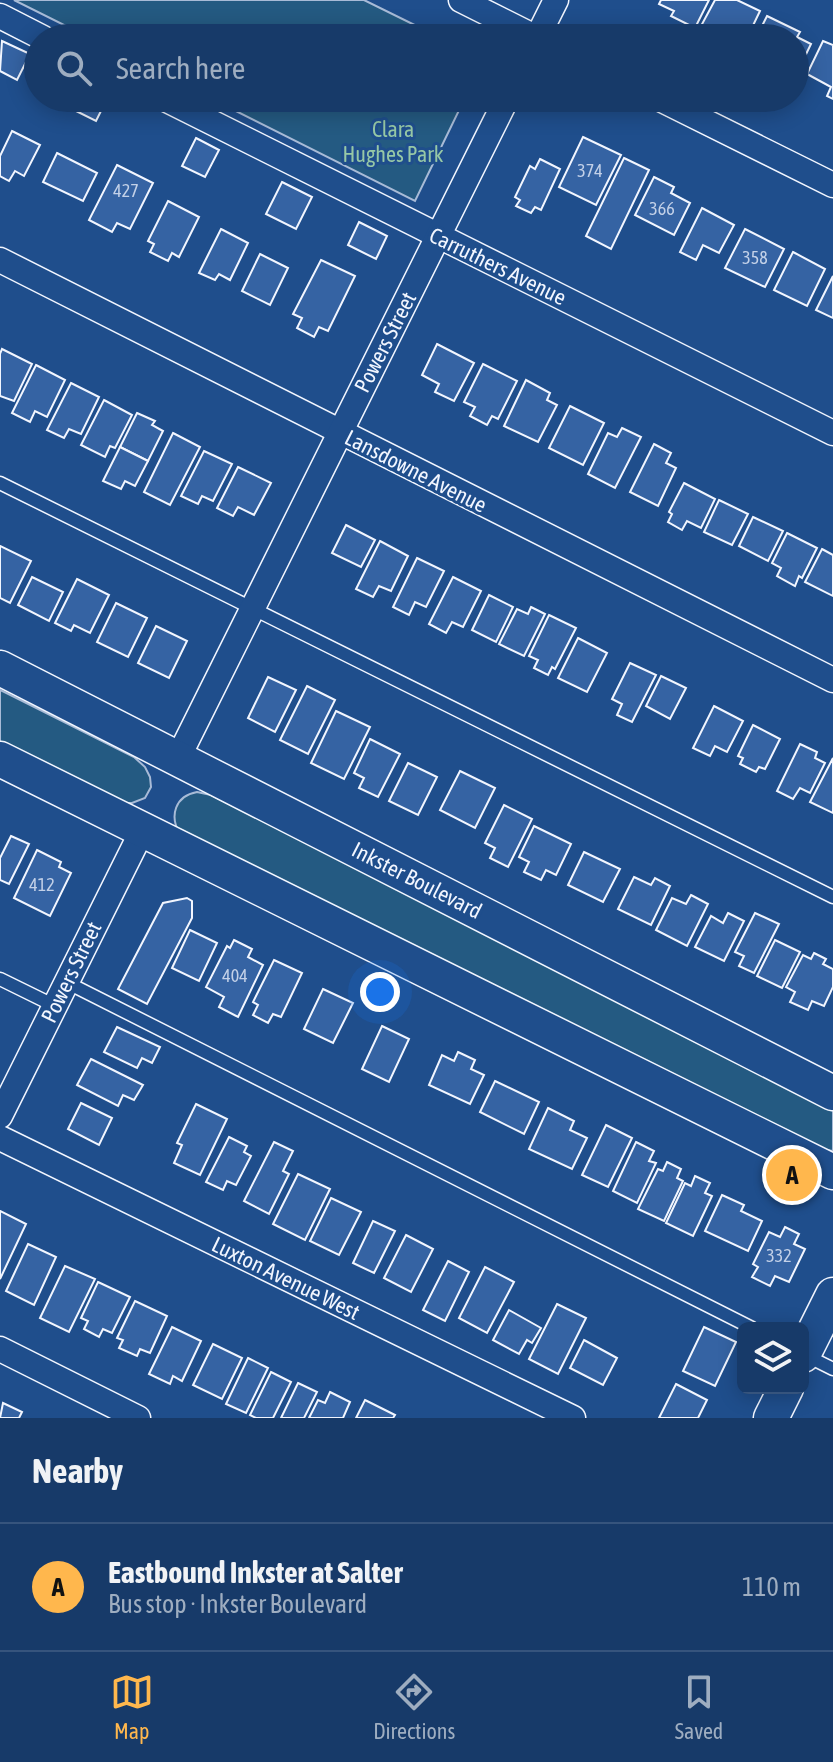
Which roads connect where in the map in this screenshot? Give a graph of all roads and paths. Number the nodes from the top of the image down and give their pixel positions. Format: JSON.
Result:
{"nodes":[{"id":1,"x":461,"y":0,"type":"edge"},
{"id":2,"x":556,"y":0,"type":"edge"},
{"id":3,"x":0,"y":16,"type":"edge"},
{"id":4,"x":509,"y":24,"type":"edge"},
{"id":5,"x":544,"y":24,"type":"edge"},
{"id":6,"x":24,"y":28,"type":"edge"},
{"id":7,"x":191,"y":112,"type":"edge"},
{"id":8,"x":500,"y":112,"type":"edge"},
{"id":9,"x":686,"y":112,"type":"edge"},
{"id":10,"x":833,"y":185,"type":"edge"},
{"id":11,"x":438,"y":236,"type":"junction"},
{"id":12,"x":0,"y":260,"type":"edge"},
{"id":13,"x":340,"y":433,"type":"junction"},
{"id":14,"x":833,"y":433,"type":"edge"},
{"id":15,"x":0,"y":483,"type":"edge"},
{"id":16,"x":253,"y":608,"type":"junction"},
{"id":17,"x":0,"y":668,"type":"edge"},
{"id":18,"x":833,"y":680,"type":"edge"},
{"id":19,"x":178,"y":758,"type":"junction"},
{"id":20,"x":0,"y":759,"type":"edge"},
{"id":21,"x":143,"y":829,"type":"junction"},
{"id":22,"x":833,"y":897,"type":"edge"},
{"id":23,"x":0,"y":979,"type":"edge"},
{"id":24,"x":66,"y":982,"type":"junction"},
{"id":25,"x":55,"y":1006,"type":"junction"},
{"id":26,"x":833,"y":1093,"type":"edge"},
{"id":27,"x":0,"y":1116,"type":"edge"},
{"id":28,"x":0,"y":1138,"type":"edge"},
{"id":29,"x":833,"y":1172,"type":"edge"},
{"id":30,"x":833,"y":1295,"type":"edge"},
{"id":31,"x":740,"y":1322,"type":"edge"},
{"id":32,"x":809,"y":1342,"type":"edge"},
{"id":33,"x":0,"y":1349,"type":"edge"},
{"id":34,"x":809,"y":1357,"type":"edge"},
{"id":35,"x":833,"y":1369,"type":"edge"},
{"id":36,"x":783,"y":1394,"type":"edge"},
{"id":37,"x":138,"y":1418,"type":"edge"},
{"id":38,"x":573,"y":1418,"type":"edge"},
{"id":39,"x":771,"y":1418,"type":"edge"}],
"edges":[{"from":1,"to":4,"type":"street"},
{"from":2,"to":5,"type":"street"},
{"from":3,"to":6,"type":"street"},
{"from":7,"to":11,"type":"street","name":"Carruthers Avenue"},
{"from":8,"to":11,"type":"street","name":"Powers Street"},
{"from":9,"to":10,"type":"street"},
{"from":11,"to":13,"type":"street","name":"Powers Street"},
{"from":11,"to":14,"type":"street","name":"Carruthers Avenue"},
{"from":12,"to":13,"type":"street","name":"Lansdowne Avenue"},
{"from":13,"to":16,"type":"street","name":"Powers Street"},
{"from":13,"to":18,"type":"street","name":"Lansdowne Avenue"},
{"from":15,"to":16,"type":"lane"},
{"from":16,"to":19,"type":"street","name":"Powers Street"},
{"from":16,"to":22,"type":"lane"},
{"from":17,"to":19,"type":"main road","name":"Inkster Boulevard"},
{"from":19,"to":26,"type":"main road","name":"Inkster Boulevard"},
{"from":20,"to":21,"type":"main road"},
{"from":21,"to":24,"type":"street","name":"Powers Street"},
{"from":21,"to":29,"type":"main road"},
{"from":23,"to":25,"type":"lane"},
{"from":24,"to":25,"type":"street","name":"Powers Street"},
{"from":24,"to":31,"type":"lane"},
{"from":25,"to":27,"type":"street","name":"Powers Street"},
{"from":28,"to":38,"type":"street","name":"Luxton Avenue West"},
{"from":30,"to":32,"type":"main road"},
{"from":33,"to":37,"type":"street"},
{"from":34,"to":35,"type":"lane"},
{"from":36,"to":39,"type":"main road"}]}
